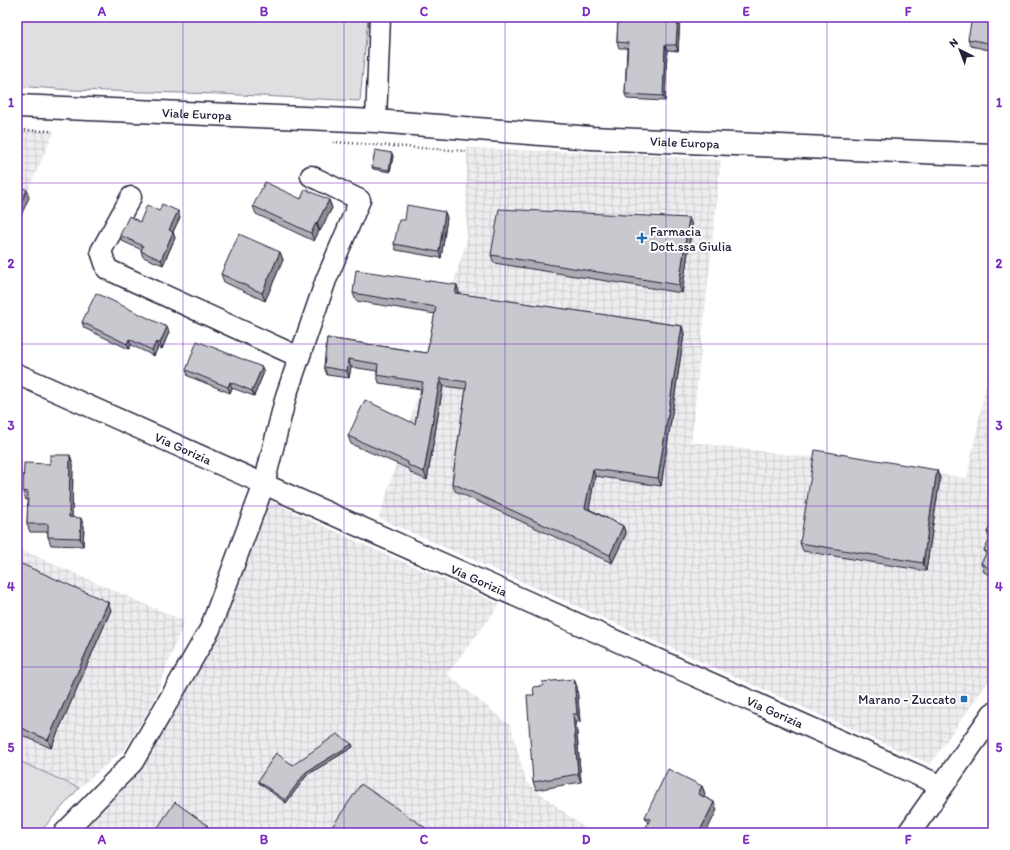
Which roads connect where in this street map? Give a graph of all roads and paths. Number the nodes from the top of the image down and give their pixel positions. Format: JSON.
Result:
{"nodes":[{"id":1,"x":380,"y":17,"type":"edge"},
{"id":2,"x":17,"y":106,"type":"edge"},
{"id":3,"x":376,"y":121,"type":"junction"},
{"id":4,"x":993,"y":155,"type":"edge"},
{"id":5,"x":311,"y":176,"type":"dead end"},
{"id":6,"x":131,"y":197,"type":"dead end"},
{"id":7,"x":299,"y":357,"type":"junction"},
{"id":8,"x":17,"y":374,"type":"edge"},
{"id":9,"x":264,"y":484,"type":"junction"},
{"id":10,"x":993,"y":714,"type":"edge"},
{"id":11,"x":942,"y":786,"type":"junction"},
{"id":12,"x":64,"y":833,"type":"edge"},
{"id":13,"x":909,"y":833,"type":"edge"}],
"edges":[{"from":1,"to":3,"type":"street"},
{"from":2,"to":3,"type":"main road","name":"Viale Europa"},
{"from":3,"to":4,"type":"main road","name":"Viale Europa"},
{"from":5,"to":7,"type":"street"},
{"from":6,"to":7,"type":"street"},
{"from":7,"to":9,"type":"street"},
{"from":8,"to":9,"type":"street","name":"Via Gorizia"},
{"from":9,"to":11,"type":"street","name":"Via Gorizia"},
{"from":9,"to":12,"type":"street"},
{"from":10,"to":11,"type":"main road"},
{"from":11,"to":13,"type":"main road"}]}
